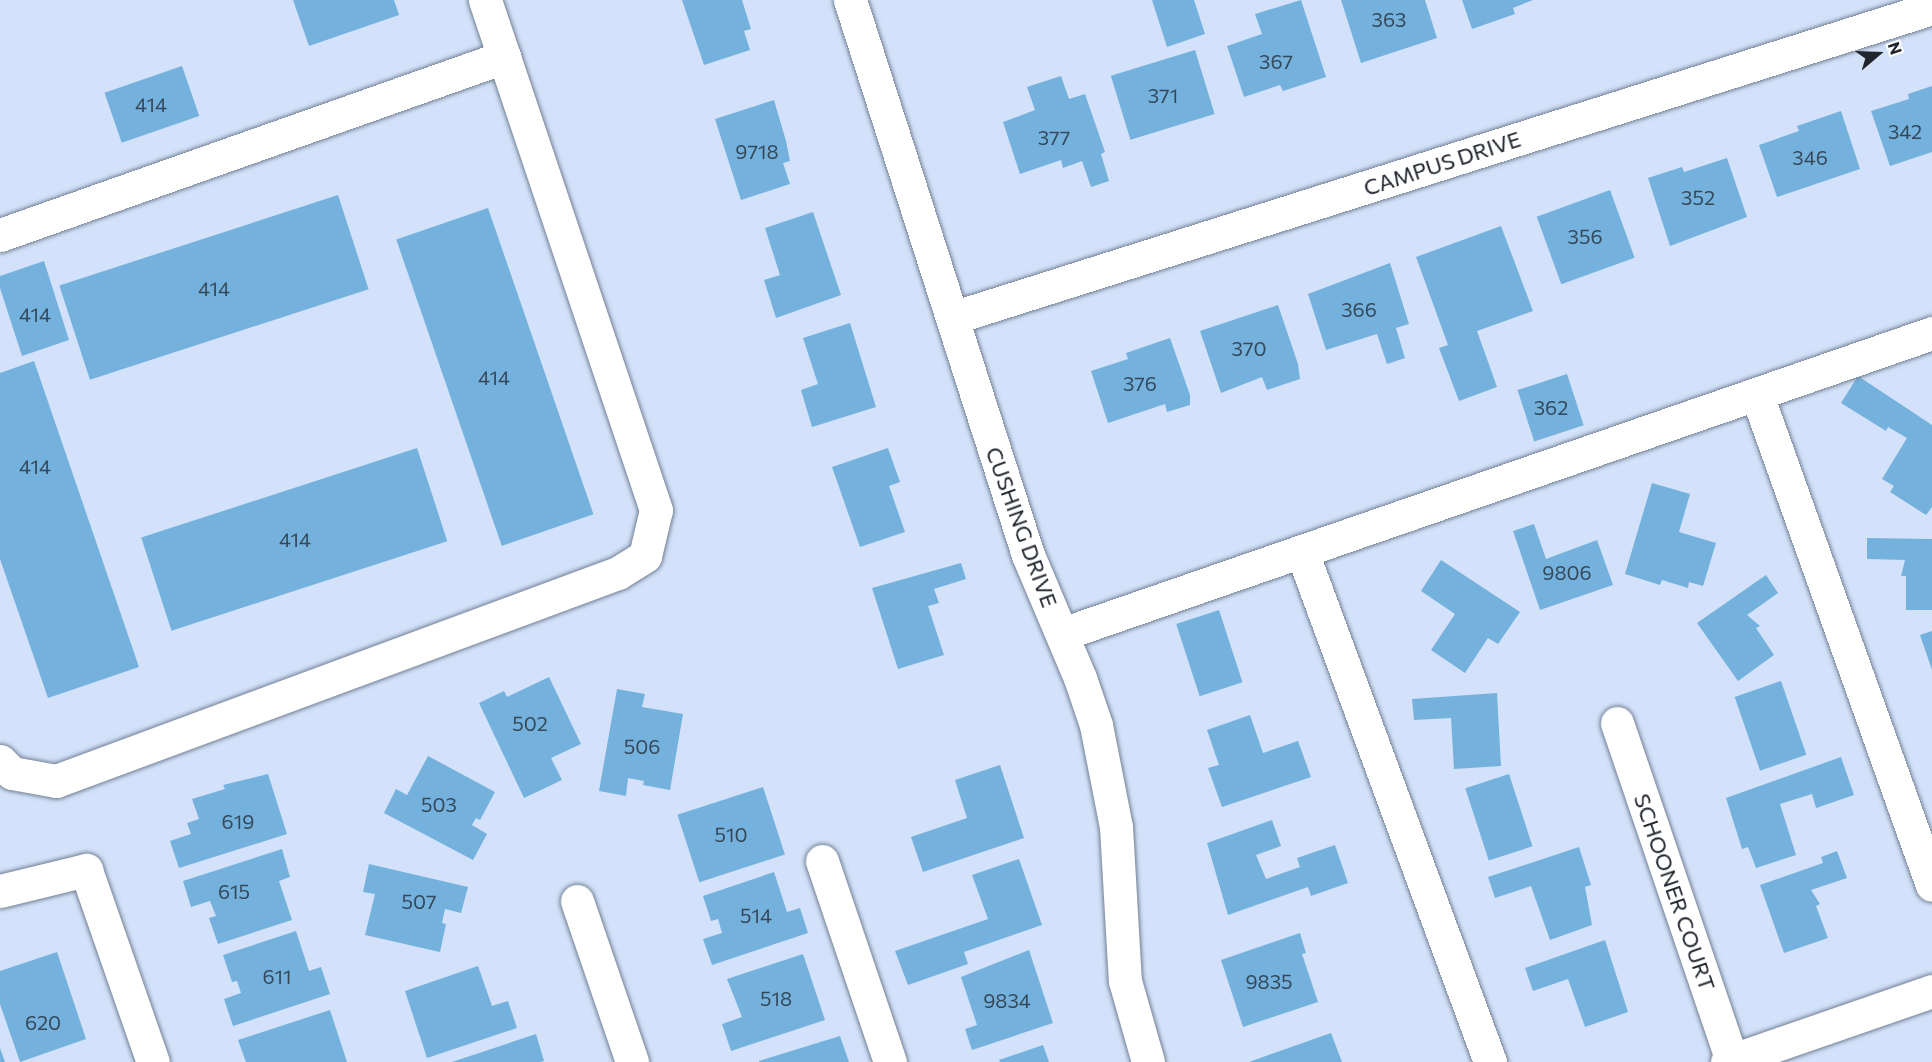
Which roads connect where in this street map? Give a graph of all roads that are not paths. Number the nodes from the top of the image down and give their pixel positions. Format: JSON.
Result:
{"nodes":[{"id":1,"x":485,"y":0,"type":"edge"},
{"id":2,"x":850,"y":0,"type":"edge"},
{"id":3,"x":1932,"y":8,"type":"edge"},
{"id":4,"x":504,"y":57,"type":"junction"},
{"id":5,"x":0,"y":235,"type":"edge"},
{"id":6,"x":952,"y":318,"type":"junction"},
{"id":7,"x":1932,"y":333,"type":"edge"},
{"id":8,"x":1757,"y":395,"type":"junction"},
{"id":9,"x":1302,"y":552,"type":"junction"},
{"id":10,"x":1062,"y":634,"type":"junction"},
{"id":11,"x":1617,"y":723,"type":"dead end"},
{"id":12,"x":0,"y":761,"type":"edge"},
{"id":13,"x":822,"y":861,"type":"dead end"},
{"id":14,"x":1932,"y":885,"type":"edge"},
{"id":15,"x":0,"y":891,"type":"edge"},
{"id":16,"x":577,"y":901,"type":"dead end"},
{"id":17,"x":1932,"y":991,"type":"edge"},
{"id":18,"x":151,"y":1061,"type":"edge"},
{"id":19,"x":1729,"y":1061,"type":"edge"},
{"id":20,"x":632,"y":1062,"type":"edge"},
{"id":21,"x":890,"y":1062,"type":"edge"},
{"id":22,"x":1148,"y":1062,"type":"edge"},
{"id":23,"x":1490,"y":1062,"type":"edge"}],
"edges":[{"from":1,"to":4,"type":"street"},
{"from":2,"to":6,"type":"street","name":"CUSHING DRIVE"},
{"from":3,"to":6,"type":"street","name":"CAMPUS DRIVE"},
{"from":4,"to":5,"type":"street"},
{"from":4,"to":12,"type":"street"},
{"from":6,"to":10,"type":"street","name":"CUSHING DRIVE"},
{"from":7,"to":8,"type":"street"},
{"from":8,"to":9,"type":"street"},
{"from":8,"to":14,"type":"street"},
{"from":9,"to":10,"type":"street"},
{"from":9,"to":23,"type":"street"},
{"from":10,"to":22,"type":"street","name":"CUSHING DRIVE"},
{"from":11,"to":19,"type":"street","name":"SCHOONER COURT"},
{"from":13,"to":21,"type":"street"},
{"from":15,"to":18,"type":"street"},
{"from":16,"to":20,"type":"street"},
{"from":17,"to":19,"type":"street"}]}
